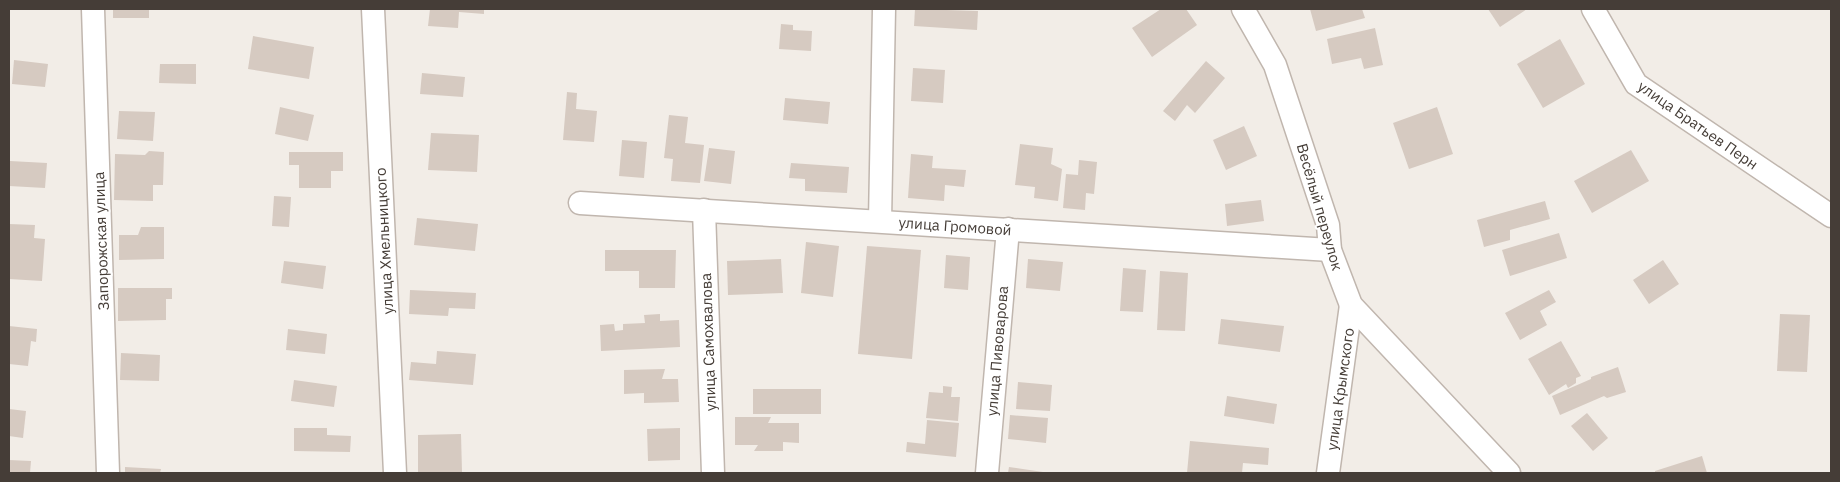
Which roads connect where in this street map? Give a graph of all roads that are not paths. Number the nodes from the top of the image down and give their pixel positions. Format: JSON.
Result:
{"nodes":[{"id":1,"x":94,"y":9,"type":"edge"},
{"id":2,"x":373,"y":9,"type":"edge"},
{"id":3,"x":884,"y":9,"type":"edge"},
{"id":4,"x":1243,"y":9,"type":"edge"},
{"id":5,"x":1593,"y":9,"type":"edge"},
{"id":6,"x":580,"y":203,"type":"dead end"},
{"id":7,"x":704,"y":210,"type":"junction"},
{"id":8,"x":1831,"y":216,"type":"edge"},
{"id":9,"x":880,"y":221,"type":"junction"},
{"id":10,"x":1008,"y":229,"type":"junction"},
{"id":11,"x":1330,"y":250,"type":"junction"},
{"id":12,"x":1351,"y":305,"type":"junction"},
{"id":13,"x":108,"y":473,"type":"edge"},
{"id":14,"x":395,"y":473,"type":"edge"},
{"id":15,"x":712,"y":473,"type":"edge"},
{"id":16,"x":987,"y":473,"type":"edge"},
{"id":17,"x":1328,"y":473,"type":"edge"},
{"id":18,"x":1509,"y":473,"type":"edge"}],
"edges":[{"from":1,"to":13,"type":"street","name":"Запорожская улица"},
{"from":2,"to":14,"type":"street","name":"улица Хмельницкого"},
{"from":3,"to":9,"type":"street"},
{"from":4,"to":11,"type":"street","name":"Весёлый переулок"},
{"from":5,"to":8,"type":"street","name":"улица Братьев Перн"},
{"from":6,"to":7,"type":"street","name":"улица Громовой"},
{"from":7,"to":9,"type":"street","name":"улица Громовой"},
{"from":7,"to":15,"type":"street","name":"улица Самохвалова"},
{"from":9,"to":10,"type":"street","name":"улица Громовой"},
{"from":10,"to":11,"type":"street","name":"улица Громовой"},
{"from":10,"to":16,"type":"street","name":"улица Пивоварова"},
{"from":11,"to":12,"type":"street","name":"Весёлый переулок"},
{"from":12,"to":17,"type":"street","name":"улица Крымского"},
{"from":12,"to":18,"type":"street","name":"Весёлый переулок"}]}
